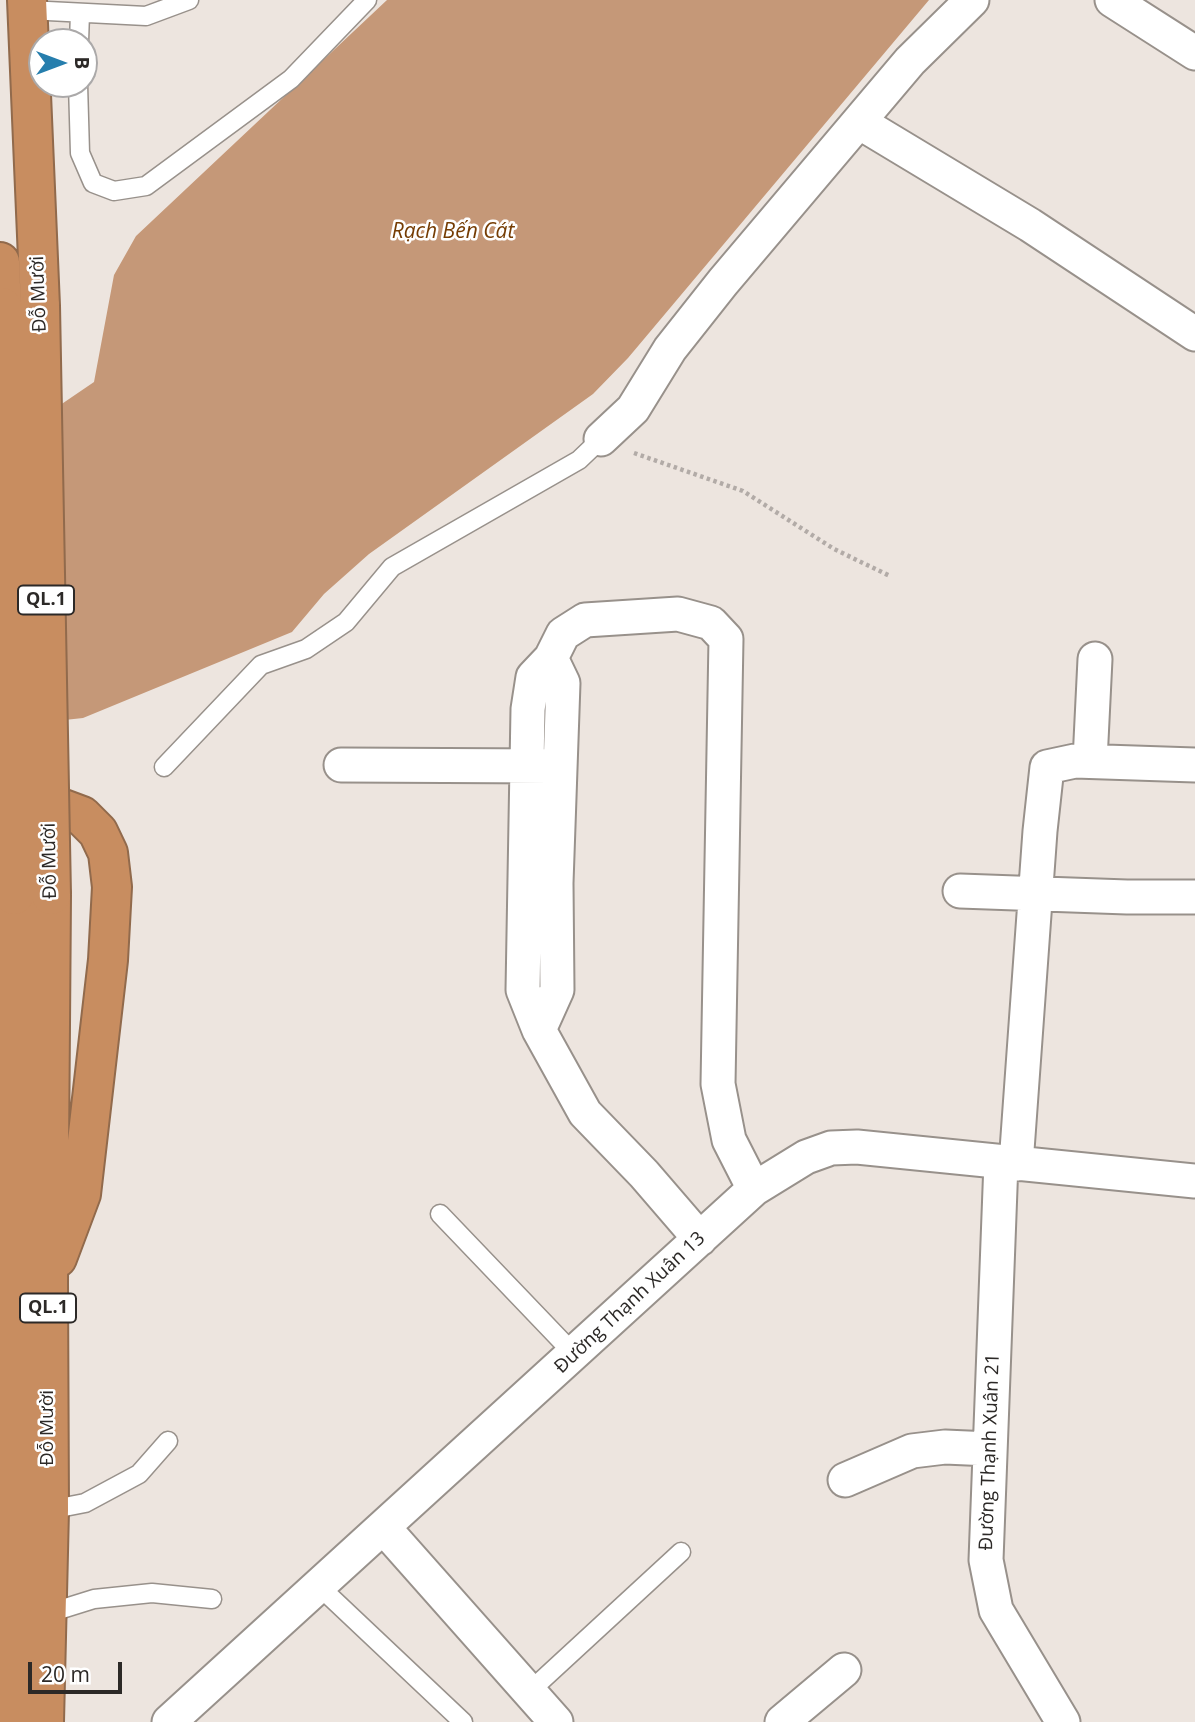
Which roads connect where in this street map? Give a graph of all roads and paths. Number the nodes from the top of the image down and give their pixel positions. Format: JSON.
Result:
{"nodes":[{"id":1,"x":189,"y":0,"type":"edge"},
{"id":2,"x":367,"y":0,"type":"edge"},
{"id":3,"x":972,"y":0,"type":"edge"},
{"id":4,"x":1112,"y":0,"type":"edge"},
{"id":5,"x":27,"y":5,"type":"edge"},
{"id":6,"x":158,"y":6,"type":"edge"},
{"id":7,"x":80,"y":13,"type":"junction"},
{"id":8,"x":79,"y":28,"type":"edge"},
{"id":9,"x":1195,"y":54,"type":"edge"},
{"id":10,"x":78,"y":98,"type":"edge"},
{"id":11,"x":859,"y":122,"type":"junction"},
{"id":12,"x":0,"y":262,"type":"edge"},
{"id":13,"x":2,"y":307,"type":"edge"},
{"id":14,"x":1195,"y":334,"type":"edge"},
{"id":15,"x":601,"y":439,"type":"junction"},
{"id":16,"x":890,"y":576,"type":"dead end"},
{"id":17,"x":1095,"y":659,"type":"dead end"},
{"id":18,"x":1090,"y":761,"type":"junction"},
{"id":19,"x":341,"y":765,"type":"dead end"},
{"id":20,"x":1195,"y":765,"type":"edge"},
{"id":21,"x":544,"y":766,"type":"junction"},
{"id":22,"x":164,"y":767,"type":"dead end"},
{"id":23,"x":0,"y":799,"type":"edge"},
{"id":24,"x":960,"y":891,"type":"dead end"},
{"id":25,"x":1036,"y":894,"type":"junction"},
{"id":26,"x":33,"y":895,"type":"junction"},
{"id":27,"x":1195,"y":897,"type":"edge"},
{"id":28,"x":1008,"y":1163,"type":"junction"},
{"id":29,"x":1195,"y":1181,"type":"edge"},
{"id":30,"x":754,"y":1189,"type":"junction"},
{"id":31,"x":440,"y":1214,"type":"dead end"},
{"id":32,"x":700,"y":1239,"type":"junction"},
{"id":33,"x":48,"y":1283,"type":"junction"},
{"id":34,"x":574,"y":1354,"type":"junction"},
{"id":35,"x":168,"y":1441,"type":"dead end"},
{"id":36,"x":990,"y":1449,"type":"junction"},
{"id":37,"x":845,"y":1480,"type":"dead end"},
{"id":38,"x":49,"y":1510,"type":"junction"},
{"id":39,"x":384,"y":1528,"type":"junction"},
{"id":40,"x":681,"y":1552,"type":"dead end"},
{"id":41,"x":320,"y":1587,"type":"junction"},
{"id":42,"x":212,"y":1599,"type":"dead end"},
{"id":43,"x":46,"y":1614,"type":"junction"},
{"id":44,"x":844,"y":1670,"type":"dead end"},
{"id":45,"x":529,"y":1692,"type":"junction"},
{"id":46,"x":16,"y":1722,"type":"edge"},
{"id":47,"x":44,"y":1722,"type":"edge"},
{"id":48,"x":169,"y":1722,"type":"edge"},
{"id":49,"x":463,"y":1722,"type":"edge"},
{"id":50,"x":556,"y":1722,"type":"edge"},
{"id":51,"x":782,"y":1722,"type":"edge"},
{"id":52,"x":1063,"y":1722,"type":"edge"}],
"edges":[{"from":1,"to":6,"type":"lane"},
{"from":2,"to":10,"type":"lane"},
{"from":3,"to":11,"type":"street"},
{"from":4,"to":9,"type":"street"},
{"from":5,"to":7,"type":"lane"},
{"from":5,"to":26,"type":"highway","name":"Đỗ Mười","number":"QL.1","bridge":true},
{"from":6,"to":7,"type":"lane"},
{"from":7,"to":8,"type":"lane"},
{"from":11,"to":14,"type":"street"},
{"from":11,"to":15,"type":"street"},
{"from":12,"to":13,"type":"highway","name":"Đỗ Mười","number":"QL.1"},
{"from":13,"to":26,"type":"highway","name":"Đỗ Mười","number":"QL.1","bridge":true},
{"from":15,"to":16,"type":"path"},
{"from":15,"to":22,"type":"lane"},
{"from":17,"to":18,"type":"street"},
{"from":18,"to":20,"type":"street"},
{"from":18,"to":25,"type":"street","name":"Đường Thạnh Xuân 21"},
{"from":19,"to":21,"type":"street"},
{"from":21,"to":30,"type":"street"},
{"from":21,"to":32,"type":"street"},
{"from":23,"to":33,"type":"highway"},
{"from":24,"to":25,"type":"street"},
{"from":25,"to":27,"type":"street"},
{"from":25,"to":28,"type":"street","name":"Đường Thạnh Xuân 21"},
{"from":26,"to":33,"type":"highway","name":"Đỗ Mười","number":"QL.1"},
{"from":26,"to":46,"type":"highway","name":"Đỗ Mười","number":"QL.1"},
{"from":28,"to":29,"type":"street","name":"Đường Thạnh Xuân 13"},
{"from":28,"to":30,"type":"street","name":"Đường Thạnh Xuân 13"},
{"from":28,"to":36,"type":"street","name":"Đường Thạnh Xuân 21"},
{"from":30,"to":32,"type":"street","name":"Đường Thạnh Xuân 13"},
{"from":31,"to":34,"type":"lane"},
{"from":32,"to":34,"type":"street","name":"Đường Thạnh Xuân 13"},
{"from":33,"to":38,"type":"highway","name":"Đỗ Mười","number":"QL.1"},
{"from":34,"to":39,"type":"street","name":"Đường Thạnh Xuân 13"},
{"from":35,"to":38,"type":"lane"},
{"from":36,"to":37,"type":"street"},
{"from":36,"to":52,"type":"street","name":"Đường Thạnh Xuân 21"},
{"from":38,"to":43,"type":"highway","name":"Đỗ Mười","number":"QL.1"},
{"from":39,"to":41,"type":"street","name":"Đường Thạnh Xuân 13"},
{"from":39,"to":45,"type":"street"},
{"from":40,"to":45,"type":"lane"},
{"from":41,"to":48,"type":"street","name":"Đường Thạnh Xuân 13"},
{"from":41,"to":49,"type":"lane"},
{"from":42,"to":43,"type":"lane"},
{"from":43,"to":47,"type":"highway","name":"Đỗ Mười","number":"QL.1"},
{"from":44,"to":51,"type":"street"},
{"from":45,"to":50,"type":"street"}]}
